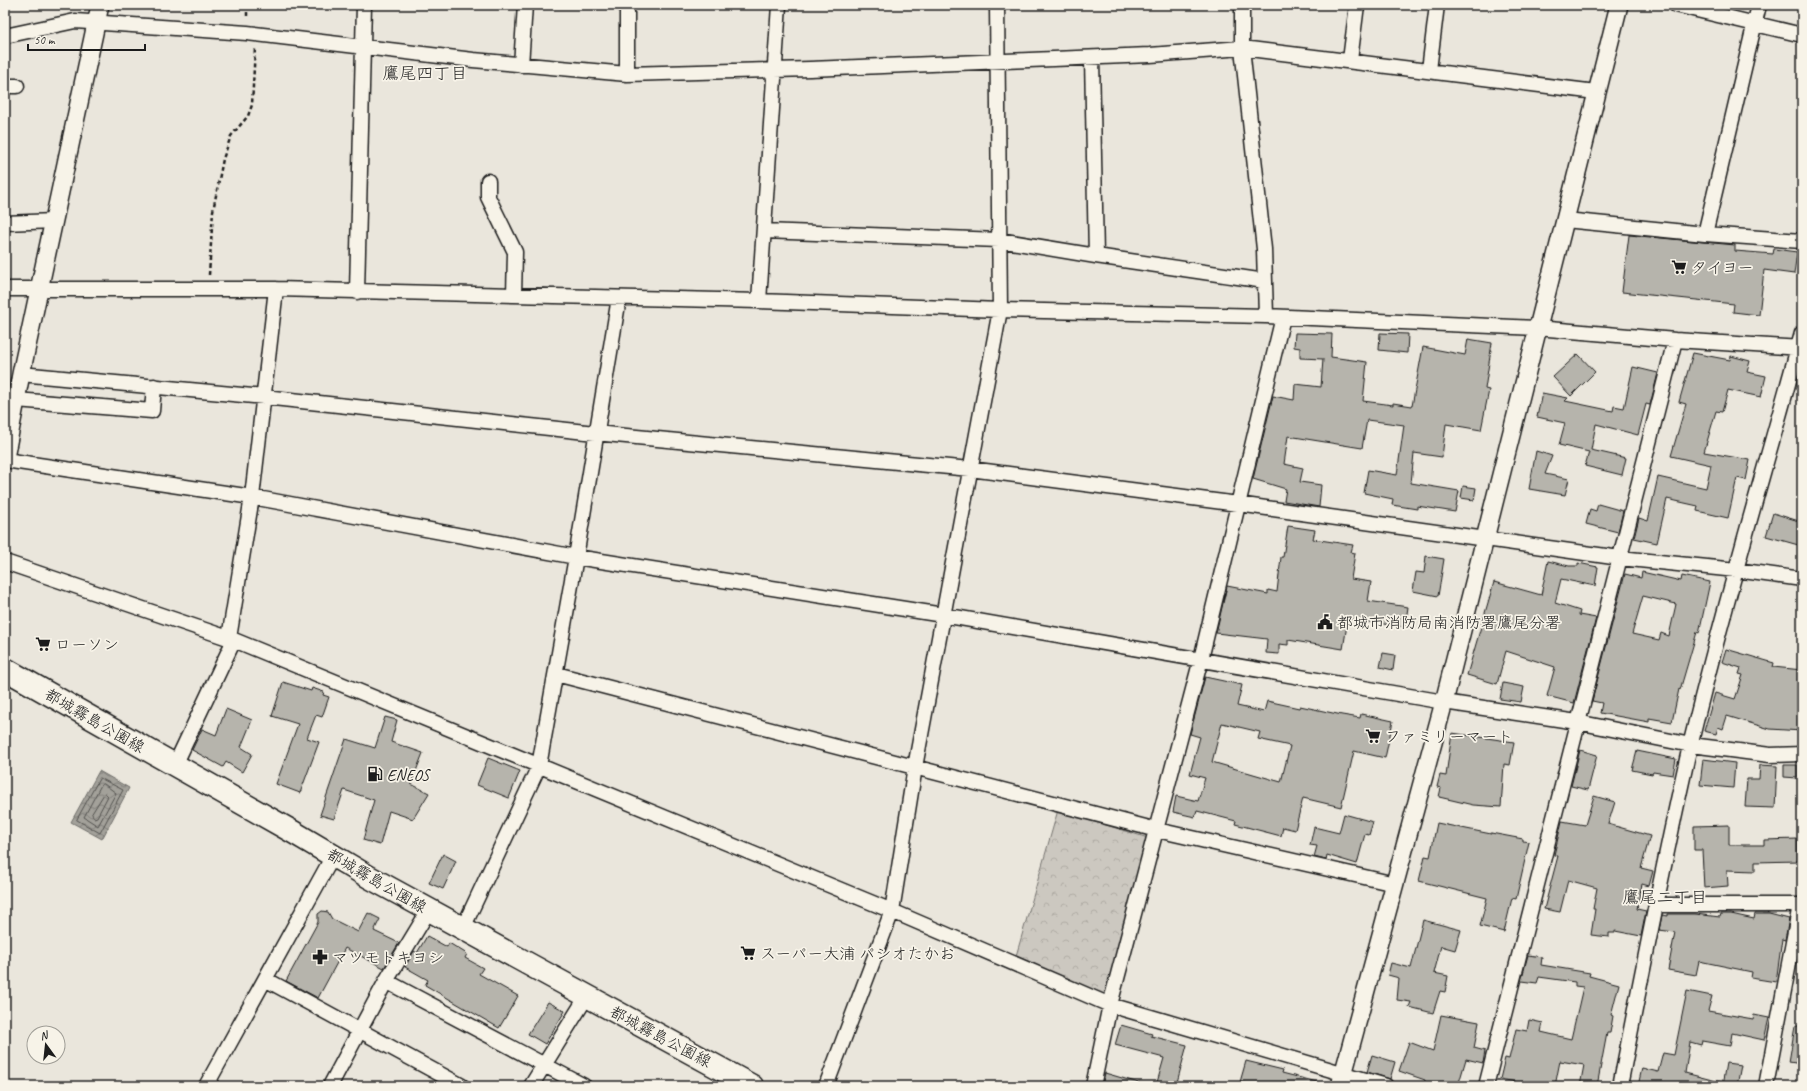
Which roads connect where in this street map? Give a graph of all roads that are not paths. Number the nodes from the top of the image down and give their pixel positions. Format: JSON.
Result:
{"nodes":[{"id":1,"x":100,"y":5,"type":"edge"},
{"id":2,"x":364,"y":5,"type":"edge"},
{"id":3,"x":525,"y":5,"type":"edge"},
{"id":4,"x":627,"y":5,"type":"edge"},
{"id":5,"x":778,"y":5,"type":"edge"},
{"id":6,"x":997,"y":5,"type":"edge"},
{"id":7,"x":1242,"y":5,"type":"edge"},
{"id":8,"x":1357,"y":5,"type":"edge"},
{"id":9,"x":1437,"y":5,"type":"edge"},
{"id":10,"x":1619,"y":5,"type":"edge"},
{"id":11,"x":1676,"y":5,"type":"edge"},
{"id":12,"x":1759,"y":5,"type":"edge"},
{"id":13,"x":96,"y":23,"type":"junction"},
{"id":14,"x":1754,"y":24,"type":"junction"},
{"id":15,"x":1802,"y":35,"type":"edge"},
{"id":16,"x":5,"y":36,"type":"edge"},
{"id":17,"x":362,"y":46,"type":"junction"},
{"id":18,"x":1242,"y":48,"type":"junction"},
{"id":19,"x":1092,"y":58,"type":"junction"},
{"id":20,"x":1350,"y":60,"type":"junction"},
{"id":21,"x":997,"y":62,"type":"junction"},
{"id":22,"x":521,"y":65,"type":"junction"},
{"id":23,"x":774,"y":70,"type":"junction"},
{"id":24,"x":1429,"y":70,"type":"junction"},
{"id":25,"x":627,"y":74,"type":"junction"},
{"id":26,"x":1596,"y":92,"type":"junction"},
{"id":27,"x":488,"y":181,"type":"dead end"},
{"id":28,"x":1565,"y":220,"type":"junction"},
{"id":29,"x":54,"y":221,"type":"junction"},
{"id":30,"x":5,"y":223,"type":"edge"},
{"id":31,"x":764,"y":231,"type":"junction"},
{"id":32,"x":1705,"y":234,"type":"junction"},
{"id":33,"x":999,"y":240,"type":"junction"},
{"id":34,"x":1802,"y":241,"type":"edge"},
{"id":35,"x":1096,"y":256,"type":"junction"},
{"id":36,"x":1265,"y":281,"type":"junction"},
{"id":37,"x":40,"y":288,"type":"junction"},
{"id":38,"x":5,"y":289,"type":"edge"},
{"id":39,"x":276,"y":289,"type":"junction"},
{"id":40,"x":358,"y":292,"type":"junction"},
{"id":41,"x":514,"y":296,"type":"junction"},
{"id":42,"x":619,"y":298,"type":"junction"},
{"id":43,"x":759,"y":301,"type":"junction"},
{"id":44,"x":1000,"y":310,"type":"junction"},
{"id":45,"x":1266,"y":316,"type":"junction"},
{"id":46,"x":1283,"y":317,"type":"junction"},
{"id":47,"x":1537,"y":328,"type":"junction"},
{"id":48,"x":1802,"y":333,"type":"edge"},
{"id":49,"x":1675,"y":340,"type":"junction"},
{"id":50,"x":1800,"y":347,"type":"edge"},
{"id":51,"x":21,"y":374,"type":"junction"},
{"id":52,"x":154,"y":386,"type":"junction"},
{"id":53,"x":264,"y":397,"type":"junction"},
{"id":54,"x":16,"y":400,"type":"junction"},
{"id":55,"x":596,"y":433,"type":"junction"},
{"id":56,"x":5,"y":459,"type":"edge"},
{"id":57,"x":970,"y":469,"type":"junction"},
{"id":58,"x":252,"y":497,"type":"junction"},
{"id":59,"x":1238,"y":504,"type":"junction"},
{"id":60,"x":1485,"y":539,"type":"junction"},
{"id":61,"x":576,"y":556,"type":"junction"},
{"id":62,"x":1620,"y":558,"type":"junction"},
{"id":63,"x":5,"y":562,"type":"edge"},
{"id":64,"x":1736,"y":570,"type":"junction"},
{"id":65,"x":1802,"y":579,"type":"edge"},
{"id":66,"x":943,"y":615,"type":"junction"},
{"id":67,"x":232,"y":639,"type":"junction"},
{"id":68,"x":1201,"y":659,"type":"junction"},
{"id":69,"x":5,"y":669,"type":"edge"},
{"id":70,"x":556,"y":674,"type":"junction"},
{"id":71,"x":1444,"y":702,"type":"junction"},
{"id":72,"x":1577,"y":722,"type":"junction"},
{"id":73,"x":1690,"y":745,"type":"junction"},
{"id":74,"x":1802,"y":754,"type":"edge"},
{"id":75,"x":175,"y":765,"type":"junction"},
{"id":76,"x":539,"y":766,"type":"junction"},
{"id":77,"x":915,"y":767,"type":"junction"},
{"id":78,"x":1157,"y":830,"type":"junction"},
{"id":79,"x":333,"y":856,"type":"junction"},
{"id":80,"x":1394,"y":884,"type":"junction"},
{"id":81,"x":1656,"y":905,"type":"junction"},
{"id":82,"x":1801,"y":905,"type":"edge"},
{"id":83,"x":429,"y":910,"type":"junction"},
{"id":84,"x":892,"y":911,"type":"junction"},
{"id":85,"x":463,"y":928,"type":"junction"},
{"id":86,"x":265,"y":979,"type":"junction"},
{"id":87,"x":386,"y":981,"type":"junction"},
{"id":88,"x":587,"y":996,"type":"junction"},
{"id":89,"x":1110,"y":1005,"type":"junction"},
{"id":90,"x":360,"y":1031,"type":"junction"},
{"id":91,"x":544,"y":1065,"type":"junction"},
{"id":92,"x":1342,"y":1079,"type":"edge"},
{"id":93,"x":739,"y":1083,"type":"edge"},
{"id":94,"x":206,"y":1086,"type":"edge"},
{"id":95,"x":330,"y":1086,"type":"edge"},
{"id":96,"x":462,"y":1086,"type":"edge"},
{"id":97,"x":531,"y":1086,"type":"edge"},
{"id":98,"x":584,"y":1086,"type":"edge"},
{"id":99,"x":826,"y":1086,"type":"edge"},
{"id":100,"x":1093,"y":1086,"type":"edge"},
{"id":101,"x":1386,"y":1086,"type":"edge"},
{"id":102,"x":1486,"y":1086,"type":"edge"},
{"id":103,"x":1620,"y":1086,"type":"edge"},
{"id":104,"x":1766,"y":1086,"type":"edge"}],
"edges":[{"from":1,"to":13,"type":"street"},
{"from":2,"to":17,"type":"street"},
{"from":3,"to":22,"type":"street"},
{"from":4,"to":25,"type":"street"},
{"from":5,"to":23,"type":"street"},
{"from":6,"to":21,"type":"street"},
{"from":7,"to":18,"type":"street"},
{"from":8,"to":20,"type":"street"},
{"from":9,"to":24,"type":"street"},
{"from":10,"to":26,"type":"street"},
{"from":11,"to":14,"type":"street"},
{"from":12,"to":14,"type":"street"},
{"from":13,"to":16,"type":"street"},
{"from":13,"to":17,"type":"street"},
{"from":13,"to":29,"type":"street"},
{"from":14,"to":15,"type":"street"},
{"from":14,"to":32,"type":"street"},
{"from":17,"to":22,"type":"street"},
{"from":17,"to":40,"type":"street"},
{"from":18,"to":19,"type":"street"},
{"from":18,"to":20,"type":"street"},
{"from":18,"to":36,"type":"street"},
{"from":19,"to":21,"type":"street"},
{"from":19,"to":35,"type":"street"},
{"from":20,"to":24,"type":"street"},
{"from":21,"to":23,"type":"street"},
{"from":21,"to":33,"type":"street"},
{"from":22,"to":25,"type":"street"},
{"from":23,"to":25,"type":"street"},
{"from":23,"to":31,"type":"street"},
{"from":24,"to":26,"type":"street"},
{"from":26,"to":28,"type":"street"},
{"from":27,"to":41,"type":"street"},
{"from":28,"to":32,"type":"street"},
{"from":28,"to":47,"type":"street"},
{"from":29,"to":30,"type":"street"},
{"from":29,"to":37,"type":"street"},
{"from":31,"to":33,"type":"street"},
{"from":31,"to":43,"type":"street"},
{"from":32,"to":34,"type":"street"},
{"from":33,"to":35,"type":"street"},
{"from":33,"to":44,"type":"street"},
{"from":35,"to":36,"type":"street"},
{"from":36,"to":45,"type":"street"},
{"from":37,"to":38,"type":"street"},
{"from":37,"to":39,"type":"street"},
{"from":37,"to":51,"type":"street"},
{"from":39,"to":40,"type":"street"},
{"from":39,"to":53,"type":"street"},
{"from":40,"to":41,"type":"street"},
{"from":41,"to":42,"type":"street"},
{"from":42,"to":43,"type":"street"},
{"from":42,"to":55,"type":"street"},
{"from":43,"to":44,"type":"street"},
{"from":44,"to":45,"type":"street"},
{"from":44,"to":57,"type":"street"},
{"from":45,"to":46,"type":"street"},
{"from":46,"to":47,"type":"street"},
{"from":46,"to":59,"type":"street"},
{"from":47,"to":49,"type":"street"},
{"from":47,"to":60,"type":"street"},
{"from":48,"to":50,"type":"street"},
{"from":49,"to":50,"type":"street"},
{"from":49,"to":62,"type":"street"},
{"from":50,"to":64,"type":"street"},
{"from":51,"to":52,"type":"street"},
{"from":51,"to":54,"type":"street"},
{"from":52,"to":53,"type":"street"},
{"from":52,"to":54,"type":"street"},
{"from":53,"to":55,"type":"street"},
{"from":53,"to":58,"type":"street"},
{"from":54,"to":56,"type":"street"},
{"from":55,"to":57,"type":"street"},
{"from":55,"to":61,"type":"street"},
{"from":56,"to":58,"type":"street"},
{"from":57,"to":59,"type":"street"},
{"from":57,"to":66,"type":"street"},
{"from":58,"to":61,"type":"street"},
{"from":58,"to":67,"type":"street"},
{"from":59,"to":60,"type":"street"},
{"from":59,"to":68,"type":"street"},
{"from":60,"to":62,"type":"street"},
{"from":60,"to":71,"type":"street"},
{"from":61,"to":66,"type":"street"},
{"from":61,"to":70,"type":"street"},
{"from":62,"to":64,"type":"street"},
{"from":62,"to":72,"type":"street"},
{"from":63,"to":67,"type":"street"},
{"from":64,"to":65,"type":"street"},
{"from":64,"to":73,"type":"street"},
{"from":66,"to":68,"type":"street"},
{"from":66,"to":77,"type":"street"},
{"from":67,"to":75,"type":"street"},
{"from":67,"to":76,"type":"street"},
{"from":68,"to":71,"type":"street"},
{"from":68,"to":78,"type":"street"},
{"from":69,"to":75,"type":"main road","name":"都城霧島公園線"},
{"from":70,"to":76,"type":"street"},
{"from":70,"to":77,"type":"street"},
{"from":71,"to":72,"type":"street"},
{"from":71,"to":80,"type":"street"},
{"from":72,"to":73,"type":"street"},
{"from":72,"to":102,"type":"street"},
{"from":73,"to":74,"type":"street"},
{"from":73,"to":81,"type":"street"},
{"from":75,"to":79,"type":"main road","name":"都城霧島公園線"},
{"from":76,"to":84,"type":"street"},
{"from":76,"to":85,"type":"street"},
{"from":77,"to":78,"type":"street"},
{"from":77,"to":84,"type":"street"},
{"from":78,"to":80,"type":"street"},
{"from":78,"to":89,"type":"street"},
{"from":79,"to":83,"type":"main road","name":"都城霧島公園線"},
{"from":79,"to":86,"type":"street"},
{"from":80,"to":92,"type":"street"},
{"from":81,"to":82,"type":"street"},
{"from":81,"to":103,"type":"street"},
{"from":82,"to":104,"type":"street"},
{"from":83,"to":85,"type":"main road","name":"都城霧島公園線"},
{"from":83,"to":87,"type":"street"},
{"from":84,"to":89,"type":"street"},
{"from":84,"to":99,"type":"street"},
{"from":85,"to":88,"type":"main road","name":"都城霧島公園線"},
{"from":86,"to":90,"type":"street"},
{"from":86,"to":94,"type":"street"},
{"from":87,"to":90,"type":"street"},
{"from":87,"to":91,"type":"street"},
{"from":88,"to":91,"type":"street"},
{"from":88,"to":93,"type":"main road","name":"都城霧島公園線"},
{"from":89,"to":92,"type":"street"},
{"from":89,"to":100,"type":"street"},
{"from":90,"to":95,"type":"street"},
{"from":90,"to":96,"type":"street"},
{"from":91,"to":97,"type":"street"},
{"from":91,"to":98,"type":"street"},
{"from":92,"to":101,"type":"street"}]}
